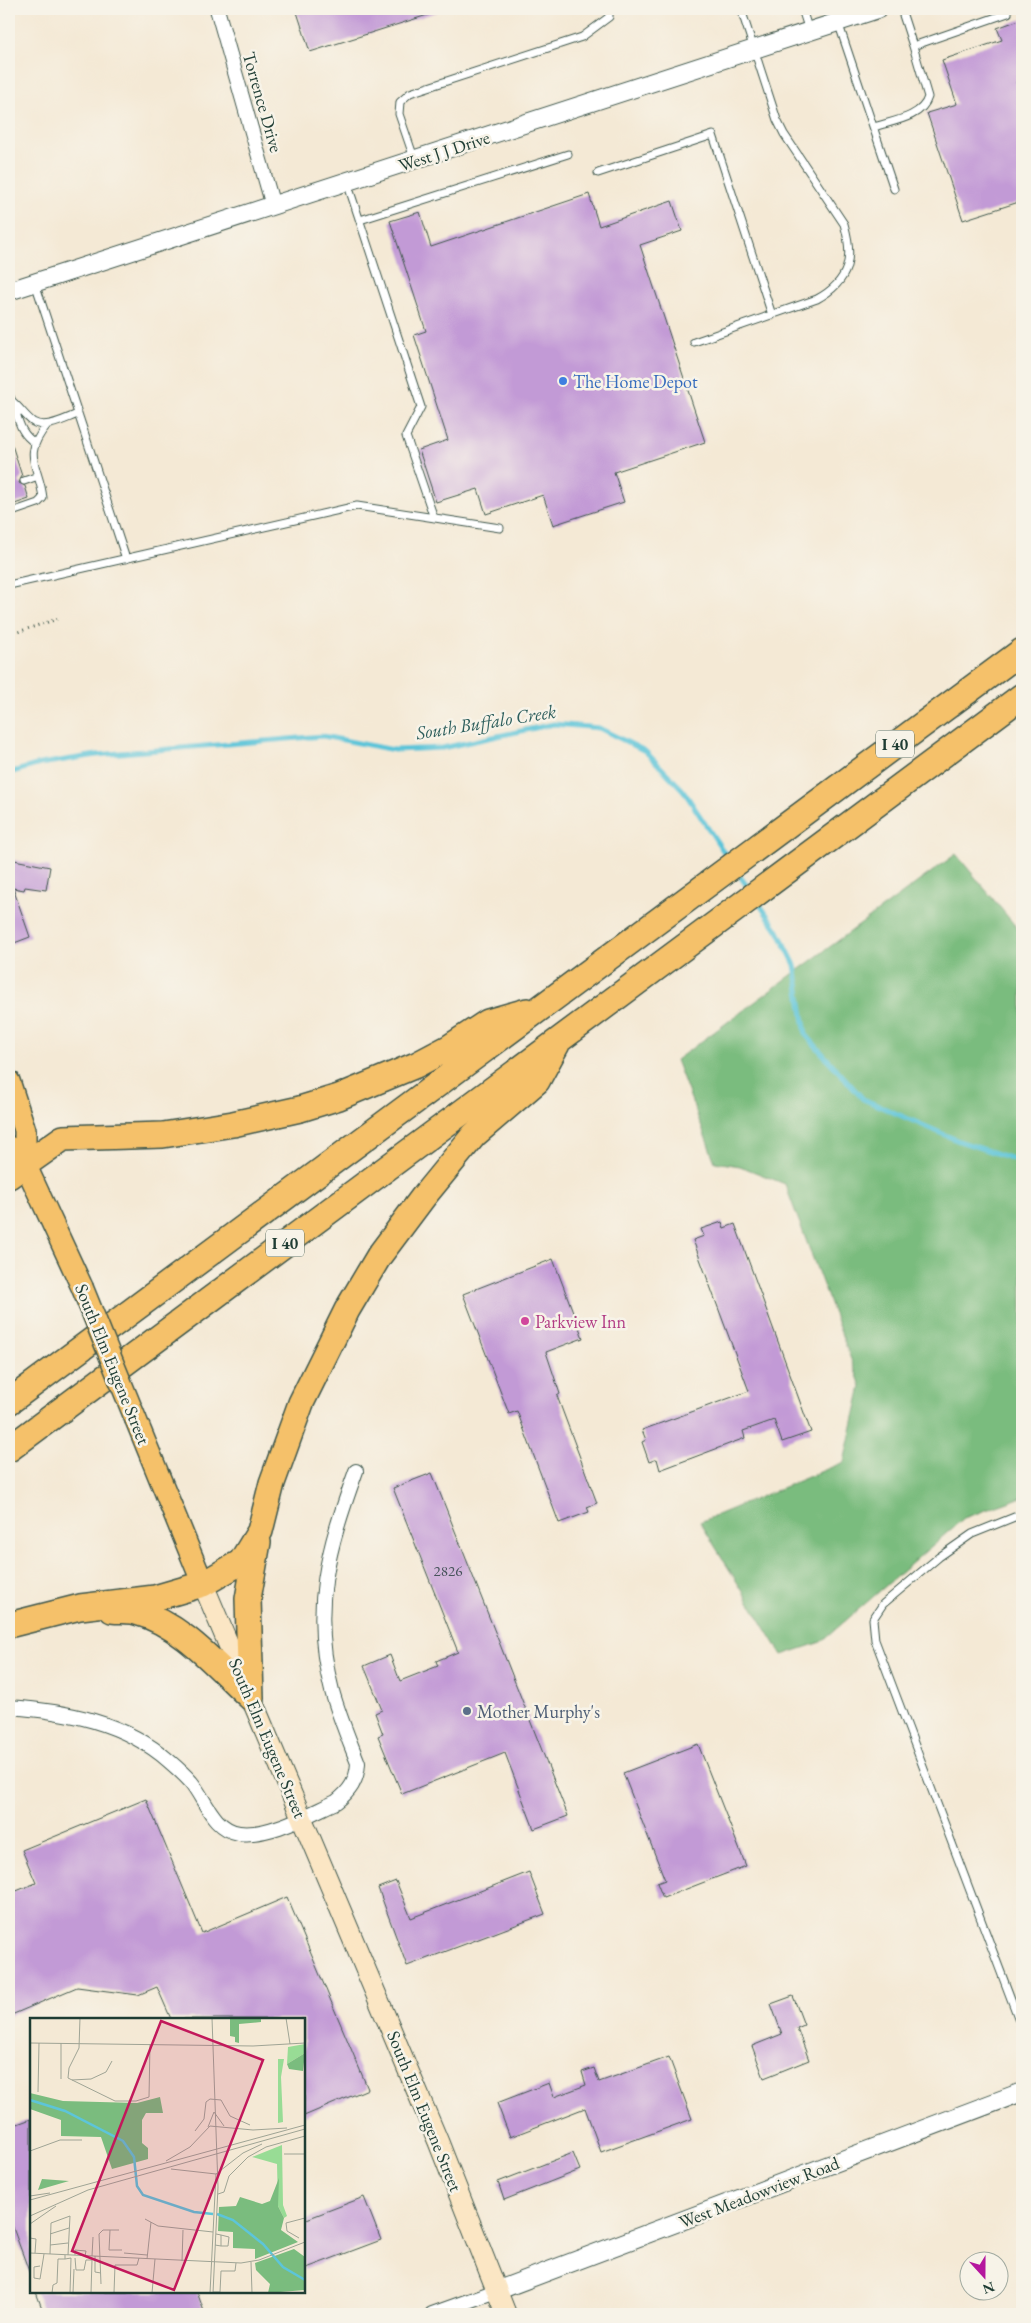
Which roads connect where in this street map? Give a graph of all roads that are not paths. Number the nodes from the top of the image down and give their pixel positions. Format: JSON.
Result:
{"nodes":[{"id":1,"x":217,"y":9,"type":"edge"},
{"id":2,"x":609,"y":9,"type":"edge"},
{"id":3,"x":741,"y":9,"type":"edge"},
{"id":4,"x":802,"y":9,"type":"edge"},
{"id":5,"x":878,"y":9,"type":"edge"},
{"id":6,"x":901,"y":9,"type":"edge"},
{"id":7,"x":1007,"y":9,"type":"edge"},
{"id":8,"x":838,"y":22,"type":"junction"},
{"id":9,"x":810,"y":31,"type":"junction"},
{"id":10,"x":913,"y":46,"type":"junction"},
{"id":11,"x":755,"y":49,"type":"junction"},
{"id":12,"x":874,"y":128,"type":"junction"},
{"id":13,"x":568,"y":154,"type":"dead end"},
{"id":14,"x":414,"y":160,"type":"junction"},
{"id":15,"x":598,"y":173,"type":"dead end"},
{"id":16,"x":347,"y":182,"type":"junction"},
{"id":17,"x":894,"y":189,"type":"dead end"},
{"id":18,"x":273,"y":206,"type":"junction"},
{"id":19,"x":360,"y":220,"type":"junction"},
{"id":20,"x":35,"y":282,"type":"junction"},
{"id":21,"x":9,"y":291,"type":"edge"},
{"id":22,"x":772,"y":314,"type":"junction"},
{"id":23,"x":694,"y":342,"type":"dead end"},
{"id":24,"x":9,"y":395,"type":"edge"},
{"id":25,"x":13,"y":402,"type":"junction"},
{"id":26,"x":78,"y":414,"type":"junction"},
{"id":27,"x":47,"y":425,"type":"junction"},
{"id":28,"x":36,"y":443,"type":"junction"},
{"id":29,"x":38,"y":476,"type":"junction"},
{"id":30,"x":24,"y":481,"type":"dead end"},
{"id":31,"x":9,"y":513,"type":"edge"},
{"id":32,"x":434,"y":518,"type":"junction"},
{"id":33,"x":500,"y":528,"type":"dead end"},
{"id":34,"x":126,"y":559,"type":"junction"},
{"id":35,"x":9,"y":586,"type":"edge"},
{"id":36,"x":1022,"y":650,"type":"edge"},
{"id":37,"x":1022,"y":696,"type":"edge"},
{"id":38,"x":539,"y":1008,"type":"junction"},
{"id":39,"x":560,"y":1037,"type":"junction"},
{"id":40,"x":9,"y":1081,"type":"edge"},
{"id":41,"x":14,"y":1162,"type":"edge"},
{"id":42,"x":9,"y":1402,"type":"edge"},
{"id":43,"x":9,"y":1448,"type":"edge"},
{"id":44,"x":356,"y":1471,"type":"dead end"},
{"id":45,"x":1022,"y":1514,"type":"edge"},
{"id":46,"x":260,"y":1532,"type":"junction"},
{"id":47,"x":203,"y":1584,"type":"junction"},
{"id":48,"x":80,"y":1607,"type":"junction"},
{"id":49,"x":9,"y":1625,"type":"edge"},
{"id":50,"x":251,"y":1698,"type":"junction"},
{"id":51,"x":9,"y":1707,"type":"edge"},
{"id":52,"x":301,"y":1817,"type":"junction"},
{"id":53,"x":1022,"y":2028,"type":"edge"},
{"id":54,"x":1022,"y":2092,"type":"edge"},
{"id":55,"x":496,"y":2291,"type":"junction"},
{"id":56,"x":432,"y":2314,"type":"edge"},
{"id":57,"x":506,"y":2314,"type":"edge"}],
"edges":[{"from":1,"to":18,"type":"street","name":"Torrence Drive"},
{"from":2,"to":14,"type":"lane"},
{"from":3,"to":11,"type":"lane"},
{"from":4,"to":9,"type":"lane"},
{"from":5,"to":8,"type":"street","name":"West J J Drive"},
{"from":6,"to":10,"type":"lane"},
{"from":7,"to":10,"type":"lane"},
{"from":8,"to":9,"type":"street","name":"West J J Drive"},
{"from":8,"to":12,"type":"lane"},
{"from":9,"to":11,"type":"street","name":"West J J Drive"},
{"from":10,"to":12,"type":"lane"},
{"from":11,"to":14,"type":"street","name":"West J J Drive"},
{"from":11,"to":22,"type":"lane"},
{"from":12,"to":17,"type":"lane"},
{"from":13,"to":19,"type":"lane"},
{"from":14,"to":16,"type":"street","name":"West J J Drive"},
{"from":15,"to":22,"type":"lane"},
{"from":16,"to":18,"type":"street","name":"West J J Drive"},
{"from":16,"to":19,"type":"lane"},
{"from":18,"to":20,"type":"street","name":"West J J Drive"},
{"from":19,"to":32,"type":"lane"},
{"from":20,"to":21,"type":"street","name":"West J J Drive"},
{"from":20,"to":26,"type":"lane"},
{"from":22,"to":23,"type":"lane"},
{"from":24,"to":25,"type":"lane"},
{"from":25,"to":27,"type":"lane"},
{"from":25,"to":28,"type":"lane"},
{"from":26,"to":27,"type":"lane"},
{"from":26,"to":34,"type":"lane"},
{"from":27,"to":28,"type":"lane"},
{"from":28,"to":29,"type":"lane"},
{"from":29,"to":30,"type":"lane"},
{"from":29,"to":31,"type":"lane"},
{"from":32,"to":33,"type":"lane"},
{"from":32,"to":34,"type":"lane"},
{"from":34,"to":35,"type":"lane"},
{"from":36,"to":38,"type":"highway","number":"I 40"},
{"from":37,"to":39,"type":"highway","number":"I 40"},
{"from":38,"to":41,"type":"highway"},
{"from":38,"to":42,"type":"highway","number":"I 40"},
{"from":39,"to":43,"type":"highway","number":"I 40"},
{"from":39,"to":46,"type":"highway"},
{"from":40,"to":41,"type":"main road","name":"South Elm Eugene Street"},
{"from":41,"to":47,"type":"main road","name":"South Elm Eugene Street","bridge":true},
{"from":44,"to":52,"type":"street"},
{"from":45,"to":53,"type":"lane"},
{"from":46,"to":47,"type":"highway"},
{"from":46,"to":50,"type":"highway"},
{"from":47,"to":48,"type":"highway"},
{"from":47,"to":50,"type":"main road","name":"South Elm Eugene Street"},
{"from":48,"to":49,"type":"highway"},
{"from":48,"to":50,"type":"highway"},
{"from":50,"to":52,"type":"main road","name":"South Elm Eugene Street"},
{"from":51,"to":52,"type":"street"},
{"from":52,"to":55,"type":"main road","name":"South Elm Eugene Street"},
{"from":54,"to":55,"type":"street","name":"West Meadowview Road"},
{"from":55,"to":56,"type":"street"},
{"from":55,"to":57,"type":"main road","name":"South Elm Eugene Street"}]}
